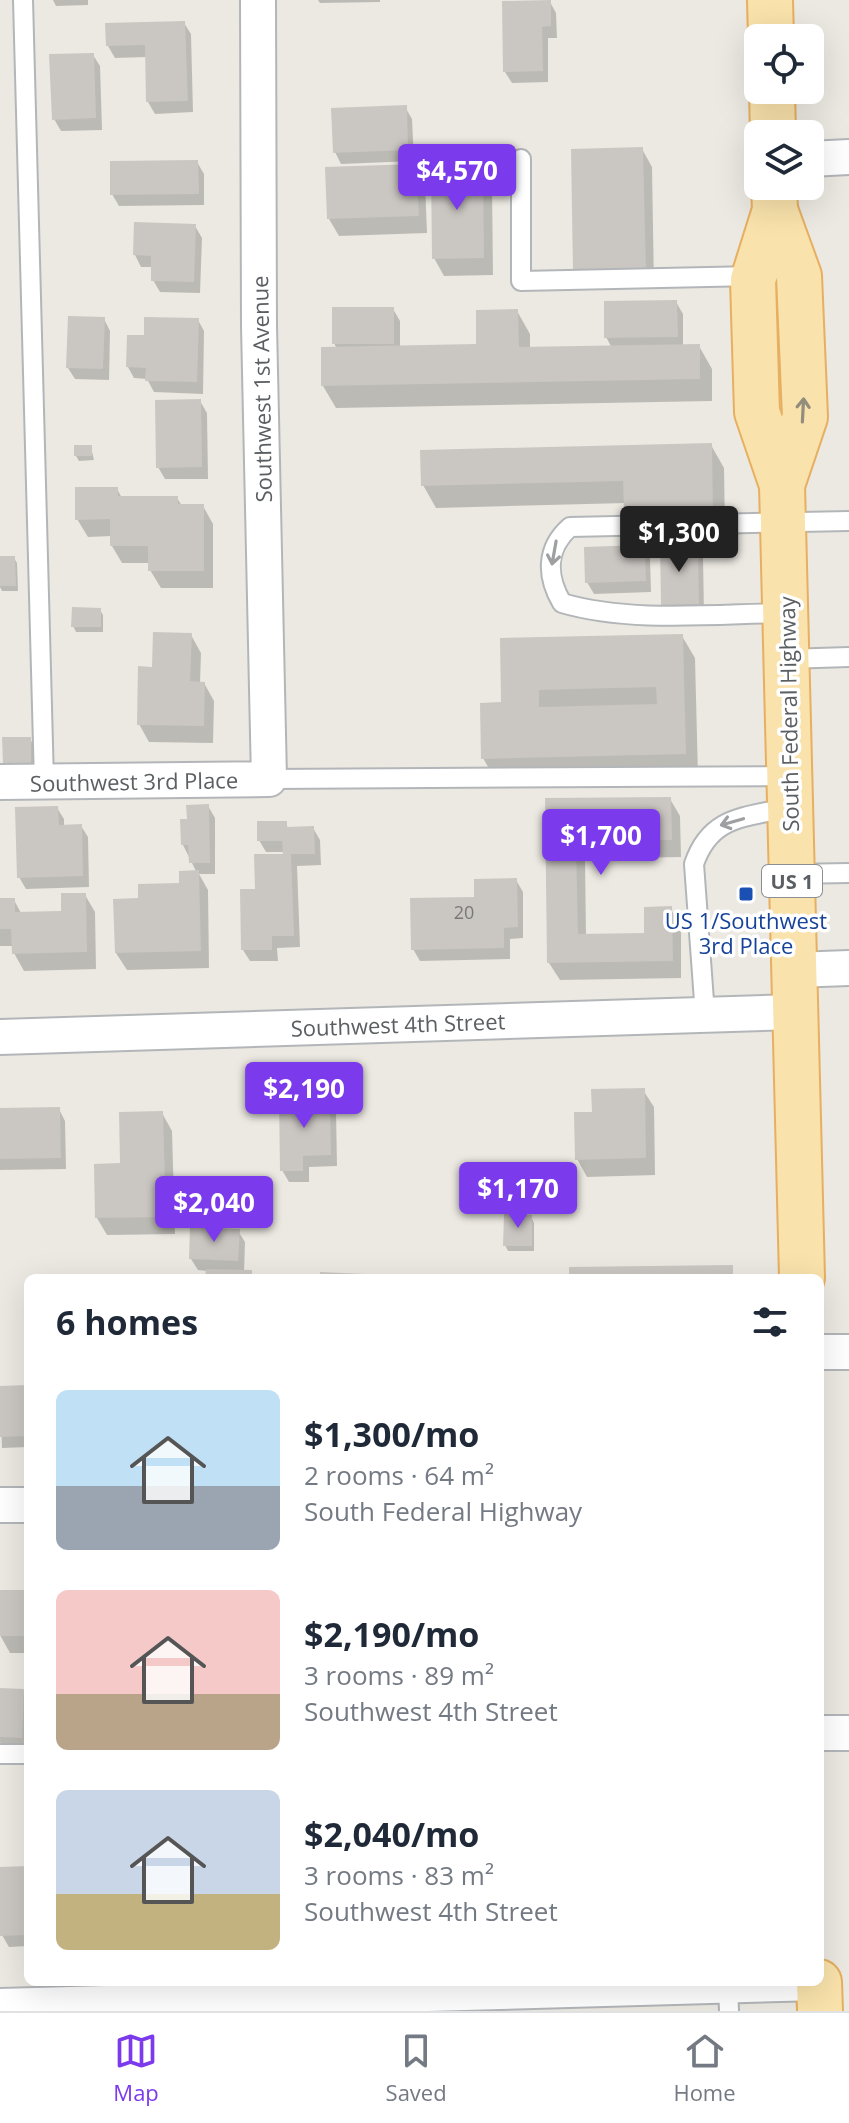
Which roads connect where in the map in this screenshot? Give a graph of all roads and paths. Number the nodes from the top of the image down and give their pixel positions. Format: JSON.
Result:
{"nodes":[{"id":1,"x":23,"y":0,"type":"edge"},
{"id":2,"x":258,"y":0,"type":"edge"},
{"id":3,"x":770,"y":0,"type":"edge"},
{"id":4,"x":771,"y":24,"type":"edge"},
{"id":5,"x":849,"y":157,"type":"edge"},
{"id":6,"x":824,"y":158,"type":"edge"},
{"id":7,"x":521,"y":159,"type":"dead end"},
{"id":8,"x":774,"y":200,"type":"edge"},
{"id":9,"x":776,"y":200,"type":"edge"},
{"id":10,"x":755,"y":276,"type":"junction"},
{"id":11,"x":783,"y":504,"type":"junction"},
{"id":12,"x":849,"y":521,"type":"edge"},
{"id":13,"x":785,"y":613,"type":"junction"},
{"id":14,"x":849,"y":657,"type":"edge"},
{"id":15,"x":786,"y":659,"type":"junction"},
{"id":16,"x":269,"y":779,"type":"junction"},
{"id":17,"x":0,"y":782,"type":"edge"},
{"id":18,"x":44,"y":782,"type":"junction"},
{"id":19,"x":790,"y":792,"type":"junction"},
{"id":20,"x":849,"y":873,"type":"edge"},
{"id":21,"x":792,"y":874,"type":"junction"},
{"id":22,"x":849,"y":968,"type":"edge"},
{"id":23,"x":795,"y":991,"type":"junction"},
{"id":24,"x":705,"y":1015,"type":"junction"},
{"id":25,"x":0,"y":1037,"type":"edge"},
{"id":26,"x":802,"y":1274,"type":"edge"},
{"id":27,"x":824,"y":1352,"type":"edge"},
{"id":28,"x":849,"y":1352,"type":"edge"},
{"id":29,"x":0,"y":1505,"type":"edge"},
{"id":30,"x":24,"y":1505,"type":"edge"},
{"id":31,"x":824,"y":1733,"type":"edge"},
{"id":32,"x":849,"y":1733,"type":"edge"},
{"id":33,"x":0,"y":1754,"type":"edge"},
{"id":34,"x":24,"y":1754,"type":"edge"},
{"id":35,"x":719,"y":1991,"type":"edge"},
{"id":36,"x":820,"y":1992,"type":"edge"},
{"id":37,"x":0,"y":2006,"type":"edge"}],
"edges":[{"from":1,"to":18,"type":"lane"},
{"from":2,"to":16,"type":"street","name":"Southwest 1st Avenue"},
{"from":3,"to":4,"type":"main road"},
{"from":5,"to":6,"type":"street"},
{"from":7,"to":10,"type":"lane"},
{"from":8,"to":10,"type":"main road","name":"South Federal Highway","number":"US 1"},
{"from":11,"to":9,"type":"main road","name":"South Federal Highway","number":"US 1","one_way":true},
{"from":10,"to":11,"type":"main road","name":"South Federal Highway","number":"US 1"},
{"from":11,"to":12,"type":"lane"},
{"from":11,"to":13,"type":"main road","name":"South Federal Highway","number":"US 1"},
{"from":11,"to":13,"type":"lane","one_way":true},
{"from":13,"to":15,"type":"main road","name":"South Federal Highway","number":"US 1"},
{"from":14,"to":15,"type":"lane"},
{"from":15,"to":19,"type":"main road","name":"South Federal Highway","number":"US 1"},
{"from":16,"to":18,"type":"street","name":"Southwest 3rd Place"},
{"from":16,"to":19,"type":"lane"},
{"from":17,"to":18,"type":"street","name":"Southwest 3rd Place"},
{"from":19,"to":21,"type":"main road","name":"South Federal Highway","number":"US 1"},
{"from":19,"to":24,"type":"lane","one_way":true},
{"from":20,"to":21,"type":"lane"},
{"from":21,"to":23,"type":"main road","name":"South Federal Highway","number":"US 1"},
{"from":22,"to":23,"type":"street","name":"Southwest 4th Street"},
{"from":23,"to":24,"type":"street","name":"Southwest 4th Street"},
{"from":23,"to":26,"type":"main road","name":"South Federal Highway","number":"US 1"},
{"from":24,"to":25,"type":"street","name":"Southwest 4th Street"},
{"from":27,"to":28,"type":"street"},
{"from":29,"to":30,"type":"street"},
{"from":31,"to":32,"type":"street"},
{"from":33,"to":34,"type":"lane"},
{"from":35,"to":36,"type":"street"},
{"from":35,"to":37,"type":"street"}]}
